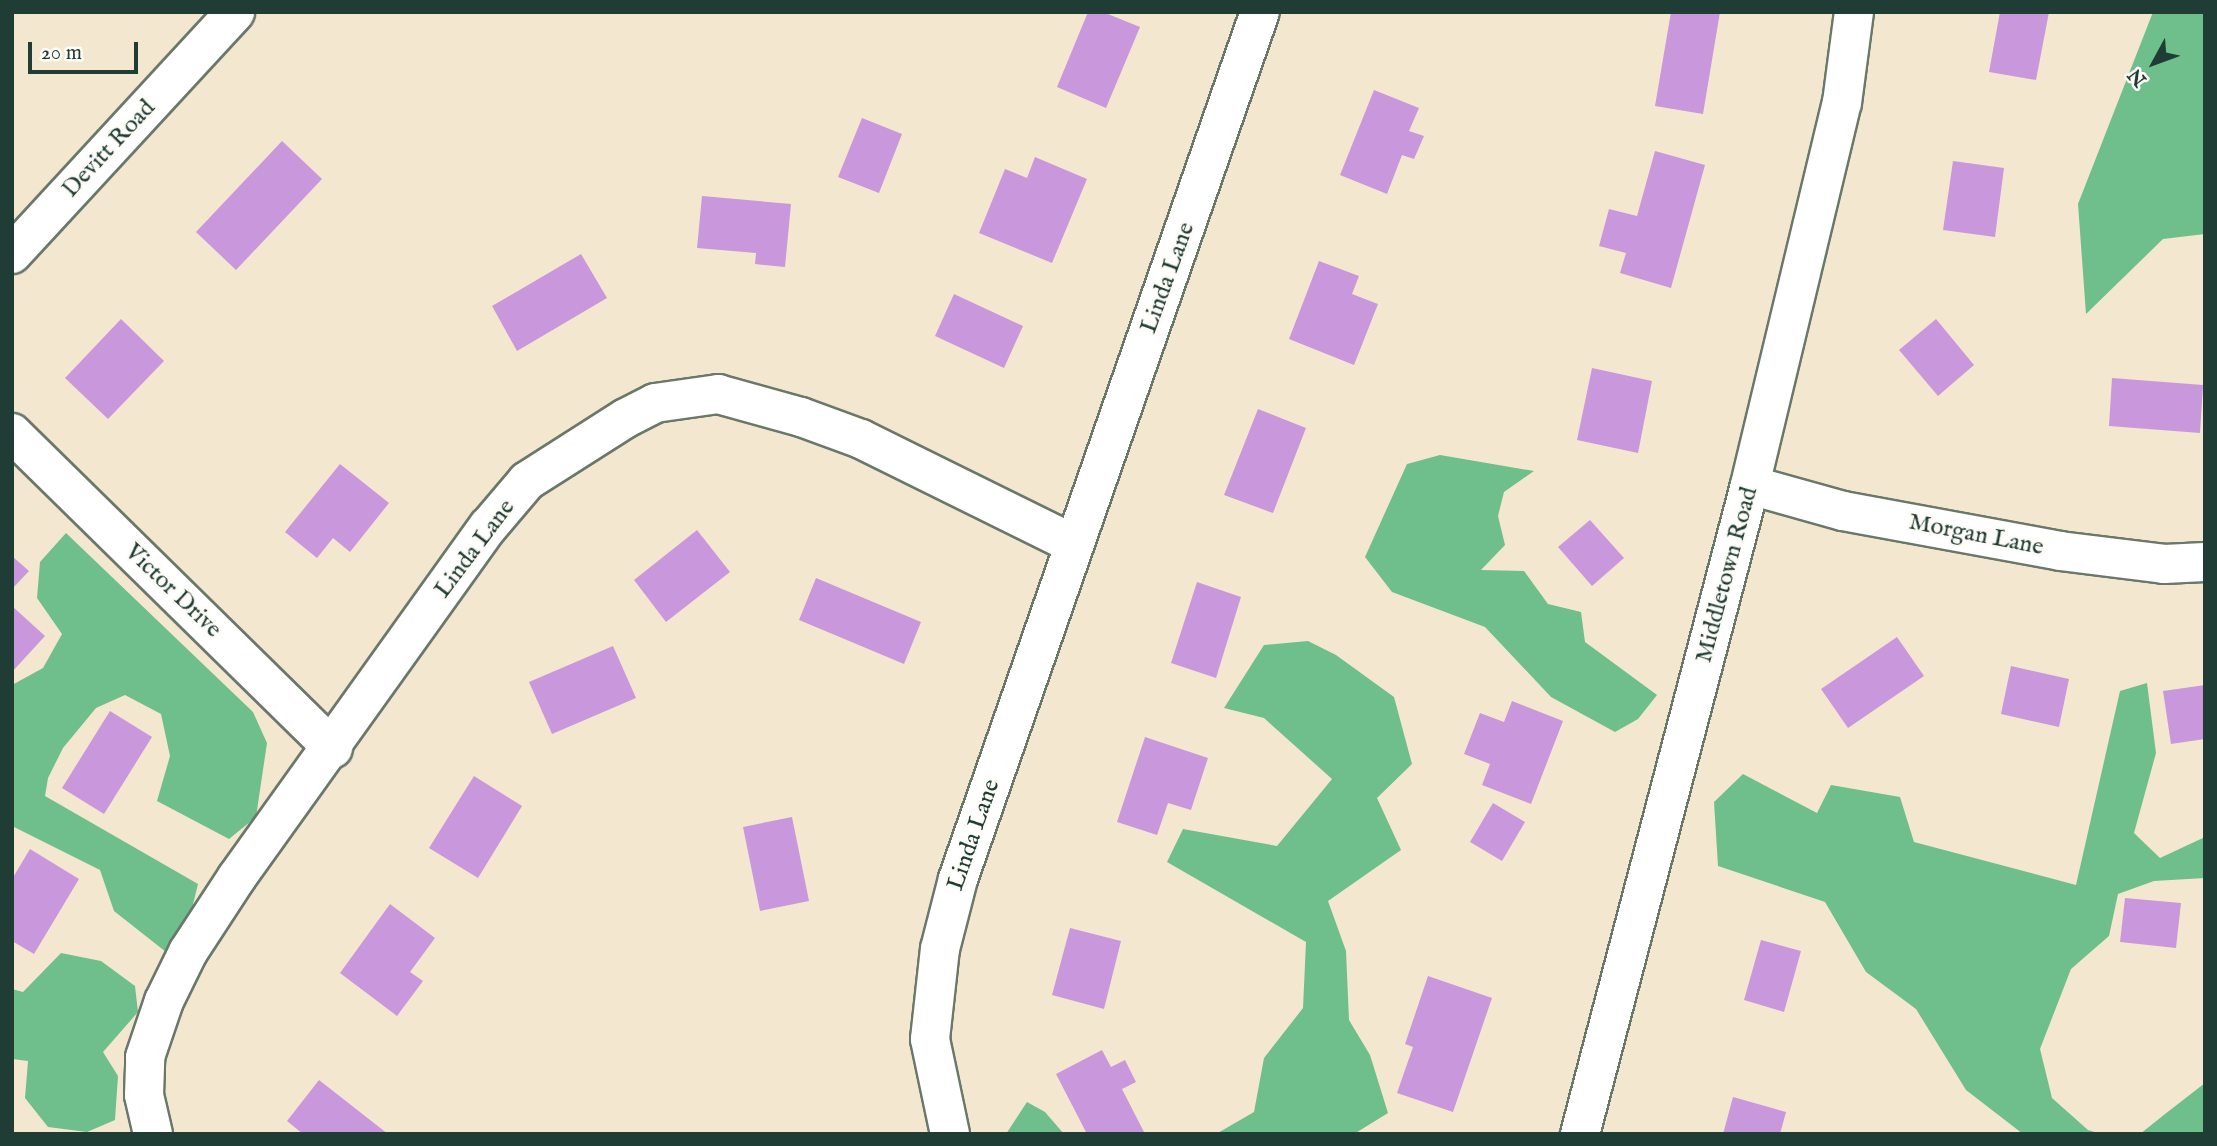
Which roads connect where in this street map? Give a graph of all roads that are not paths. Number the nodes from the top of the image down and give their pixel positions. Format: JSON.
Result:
{"nodes":[{"id":1,"x":235,"y":12,"type":"edge"},
{"id":2,"x":1260,"y":12,"type":"edge"},
{"id":3,"x":1854,"y":12,"type":"edge"},
{"id":4,"x":12,"y":254,"type":"edge"},
{"id":5,"x":12,"y":433,"type":"edge"},
{"id":6,"x":1750,"y":485,"type":"junction"},
{"id":7,"x":1073,"y":544,"type":"junction"},
{"id":8,"x":2205,"y":562,"type":"edge"},
{"id":9,"x":333,"y":748,"type":"junction"},
{"id":10,"x":153,"y":1134,"type":"edge"},
{"id":11,"x":950,"y":1134,"type":"edge"},
{"id":12,"x":1580,"y":1134,"type":"edge"}],
"edges":[{"from":1,"to":4,"type":"street","name":"Devitt Road"},
{"from":2,"to":7,"type":"street","name":"Linda Lane"},
{"from":3,"to":6,"type":"street","name":"Middletown Road"},
{"from":5,"to":9,"type":"street","name":"Victor Drive"},
{"from":6,"to":8,"type":"street","name":"Morgan Lane"},
{"from":6,"to":12,"type":"street","name":"Middletown Road"},
{"from":7,"to":9,"type":"street","name":"Linda Lane"},
{"from":7,"to":11,"type":"street","name":"Linda Lane"},
{"from":9,"to":10,"type":"street","name":"Linda Lane"}]}
